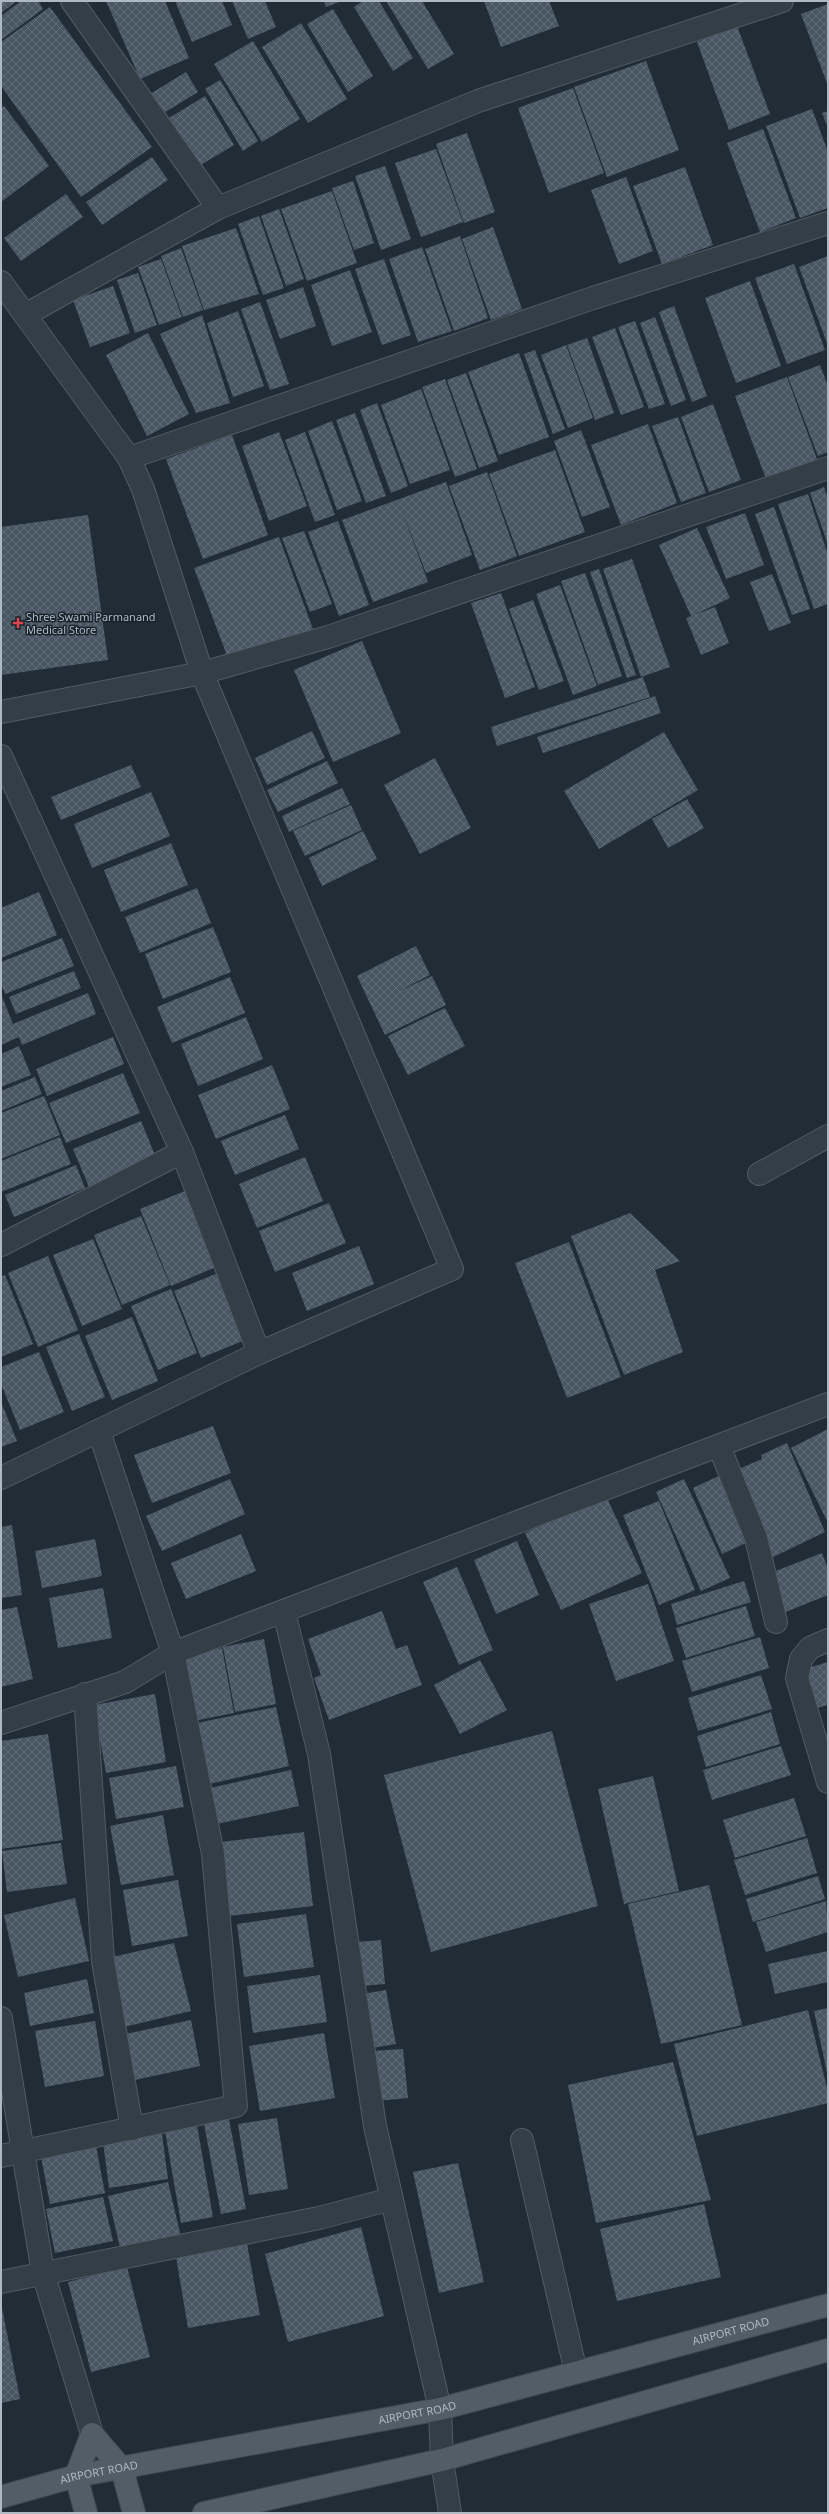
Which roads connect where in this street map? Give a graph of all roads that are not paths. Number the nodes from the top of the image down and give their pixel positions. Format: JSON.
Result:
{"nodes":[{"id":1,"x":70,"y":1,"type":"edge"},
{"id":2,"x":782,"y":1,"type":"edge"},
{"id":3,"x":218,"y":208,"type":"junction"},
{"id":4,"x":828,"y":223,"type":"edge"},
{"id":5,"x":1,"y":282,"type":"edge"},
{"id":6,"x":25,"y":315,"type":"junction"},
{"id":7,"x":129,"y":458,"type":"junction"},
{"id":8,"x":828,"y":468,"type":"edge"},
{"id":9,"x":202,"y":673,"type":"junction"},
{"id":10,"x":1,"y":712,"type":"edge"},
{"id":11,"x":1,"y":756,"type":"edge"},
{"id":12,"x":828,"y":1136,"type":"edge"},
{"id":13,"x":182,"y":1152,"type":"junction"},
{"id":14,"x":759,"y":1174,"type":"dead end"},
{"id":15,"x":1,"y":1245,"type":"edge"},
{"id":16,"x":259,"y":1353,"type":"junction"},
{"id":17,"x":828,"y":1404,"type":"edge"},
{"id":18,"x":99,"y":1431,"type":"junction"},
{"id":19,"x":719,"y":1446,"type":"junction"},
{"id":20,"x":1,"y":1478,"type":"edge"},
{"id":21,"x":284,"y":1612,"type":"junction"},
{"id":22,"x":776,"y":1622,"type":"dead end"},
{"id":23,"x":828,"y":1640,"type":"edge"},
{"id":24,"x":173,"y":1653,"type":"junction"},
{"id":25,"x":85,"y":1694,"type":"junction"},
{"id":26,"x":1,"y":1723,"type":"edge"},
{"id":27,"x":828,"y":1782,"type":"edge"},
{"id":28,"x":1,"y":2018,"type":"edge"},
{"id":29,"x":132,"y":2129,"type":"junction"},
{"id":30,"x":522,"y":2140,"type":"dead end"},
{"id":31,"x":11,"y":2154,"type":"edge"},
{"id":32,"x":391,"y":2199,"type":"junction"},
{"id":33,"x":43,"y":2273,"type":"junction"},
{"id":34,"x":1,"y":2282,"type":"edge"},
{"id":35,"x":828,"y":2305,"type":"edge"},
{"id":36,"x":828,"y":2350,"type":"edge"},
{"id":37,"x":576,"y":2372,"type":"junction"},
{"id":38,"x":440,"y":2409,"type":"junction"},
{"id":39,"x":92,"y":2434,"type":"junction"},
{"id":40,"x":442,"y":2460,"type":"junction"},
{"id":41,"x":122,"y":2469,"type":"junction"},
{"id":42,"x":76,"y":2476,"type":"junction"},
{"id":43,"x":1,"y":2497,"type":"edge"},
{"id":44,"x":253,"y":2508,"type":"edge"},
{"id":45,"x":86,"y":2513,"type":"edge"},
{"id":46,"x":134,"y":2513,"type":"edge"},
{"id":47,"x":204,"y":2513,"type":"edge"},
{"id":48,"x":450,"y":2513,"type":"edge"}],
"edges":[{"from":1,"to":3,"type":"street"},
{"from":2,"to":3,"type":"street"},
{"from":3,"to":6,"type":"street"},
{"from":4,"to":7,"type":"street"},
{"from":5,"to":6,"type":"street"},
{"from":6,"to":7,"type":"street"},
{"from":7,"to":9,"type":"street"},
{"from":8,"to":9,"type":"street"},
{"from":9,"to":10,"type":"street"},
{"from":9,"to":16,"type":"street"},
{"from":11,"to":13,"type":"street"},
{"from":12,"to":14,"type":"street"},
{"from":13,"to":15,"type":"street"},
{"from":13,"to":16,"type":"street"},
{"from":16,"to":18,"type":"street"},
{"from":17,"to":19,"type":"street"},
{"from":18,"to":20,"type":"street"},
{"from":18,"to":24,"type":"street"},
{"from":19,"to":21,"type":"street"},
{"from":19,"to":22,"type":"street"},
{"from":21,"to":24,"type":"street"},
{"from":21,"to":32,"type":"street"},
{"from":23,"to":27,"type":"street"},
{"from":24,"to":25,"type":"street"},
{"from":24,"to":29,"type":"street"},
{"from":25,"to":26,"type":"street"},
{"from":25,"to":29,"type":"street"},
{"from":28,"to":31,"type":"street"},
{"from":29,"to":31,"type":"street"},
{"from":30,"to":37,"type":"street"},
{"from":31,"to":33,"type":"street"},
{"from":32,"to":33,"type":"street"},
{"from":32,"to":38,"type":"street"},
{"from":33,"to":34,"type":"street"},
{"from":33,"to":39,"type":"street"},
{"from":35,"to":37,"type":"main road","name":"AIRPORT ROAD"},
{"from":36,"to":40,"type":"main road"},
{"from":37,"to":38,"type":"main road","name":"AIRPORT ROAD"},
{"from":38,"to":40,"type":"street"},
{"from":38,"to":41,"type":"main road","name":"AIRPORT ROAD"},
{"from":39,"to":41,"type":"main road"},
{"from":39,"to":42,"type":"main road"},
{"from":40,"to":44,"type":"main road"},
{"from":40,"to":48,"type":"street"},
{"from":41,"to":42,"type":"main road","name":"AIRPORT ROAD"},
{"from":41,"to":46,"type":"main road"},
{"from":42,"to":43,"type":"main road","name":"AIRPORT ROAD"},
{"from":42,"to":45,"type":"main road"},
{"from":44,"to":47,"type":"main road"}]}
